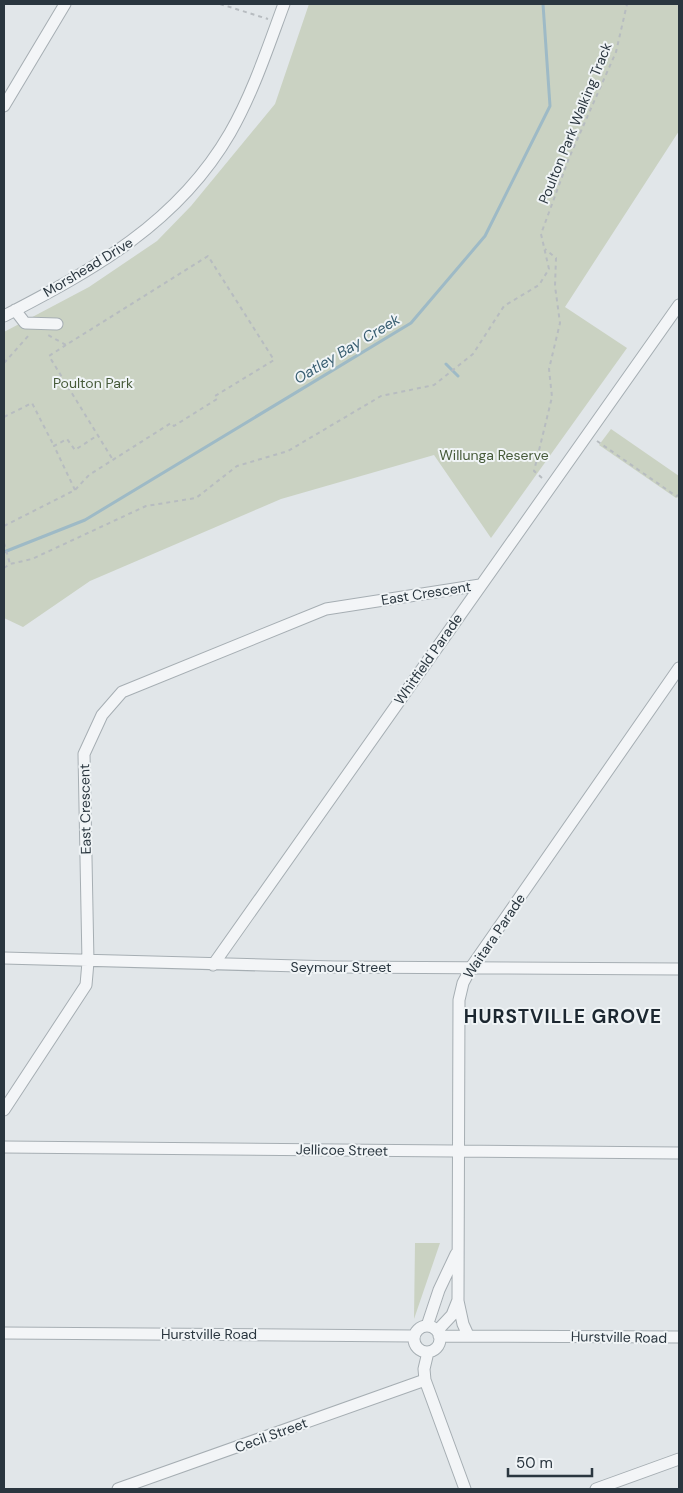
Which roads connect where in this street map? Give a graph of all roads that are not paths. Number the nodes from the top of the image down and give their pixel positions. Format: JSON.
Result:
{"nodes":[{"id":1,"x":65,"y":4,"type":"edge"},
{"id":2,"x":284,"y":4,"type":"edge"},
{"id":3,"x":4,"y":106,"type":"edge"},
{"id":4,"x":679,"y":305,"type":"edge"},
{"id":5,"x":15,"y":310,"type":"junction"},
{"id":6,"x":4,"y":316,"type":"edge"},
{"id":7,"x":57,"y":324,"type":"dead end"},
{"id":8,"x":480,"y":585,"type":"junction"},
{"id":9,"x":679,"y":668,"type":"edge"},
{"id":10,"x":4,"y":958,"type":"edge"},
{"id":11,"x":88,"y":962,"type":"junction"},
{"id":12,"x":213,"y":965,"type":"junction"},
{"id":13,"x":472,"y":966,"type":"junction"},
{"id":14,"x":679,"y":968,"type":"edge"},
{"id":15,"x":4,"y":1110,"type":"edge"},
{"id":16,"x":4,"y":1147,"type":"edge"},
{"id":17,"x":457,"y":1151,"type":"junction"},
{"id":18,"x":679,"y":1153,"type":"edge"},
{"id":19,"x":457,"y":1252,"type":"junction"},
{"id":20,"x":458,"y":1300,"type":"junction"},
{"id":21,"x":434,"y":1331,"type":"junction"},
{"id":22,"x":4,"y":1333,"type":"edge"},
{"id":23,"x":468,"y":1335,"type":"junction"},
{"id":24,"x":414,"y":1336,"type":"junction"},
{"id":25,"x":679,"y":1337,"type":"edge"},
{"id":26,"x":428,"y":1352,"type":"junction"},
{"id":27,"x":425,"y":1380,"type":"junction"},
{"id":28,"x":679,"y":1460,"type":"edge"},
{"id":29,"x":118,"y":1489,"type":"edge"},
{"id":30,"x":465,"y":1489,"type":"edge"},
{"id":31,"x":596,"y":1489,"type":"edge"}],
"edges":[{"from":1,"to":3,"type":"street"},
{"from":2,"to":5,"type":"street","name":"Morshead Drive"},
{"from":4,"to":8,"type":"street","name":"Whitfield Parade"},
{"from":5,"to":6,"type":"street","name":"Morshead Drive"},
{"from":5,"to":7,"type":"street"},
{"from":8,"to":11,"type":"street","name":"East Crescent"},
{"from":8,"to":12,"type":"street","name":"Whitfield Parade"},
{"from":9,"to":13,"type":"street","name":"Waitara Parade"},
{"from":10,"to":11,"type":"street","name":"Seymour Street"},
{"from":11,"to":12,"type":"street","name":"Seymour Street"},
{"from":11,"to":15,"type":"street","name":"East Crescent"},
{"from":12,"to":13,"type":"street","name":"Seymour Street"},
{"from":13,"to":14,"type":"street","name":"Seymour Street"},
{"from":13,"to":17,"type":"street","name":"Waitara Parade"},
{"from":16,"to":17,"type":"street","name":"Jellicoe Street"},
{"from":17,"to":18,"type":"street","name":"Jellicoe Street"},
{"from":17,"to":19,"type":"street","name":"Waitara Parade"},
{"from":19,"to":20,"type":"street","name":"Waitara Parade"},
{"from":19,"to":21,"type":"street","name":"Waitara Parade"},
{"from":20,"to":21,"type":"street"},
{"from":20,"to":23,"type":"street","name":"Waitara Parade"},
{"from":21,"to":23,"type":"street","name":"Hurstville Road"},
{"from":21,"to":24,"type":"street"},
{"from":21,"to":26,"type":"street"},
{"from":22,"to":24,"type":"street","name":"Hurstville Road"},
{"from":23,"to":25,"type":"street","name":"Hurstville Road"},
{"from":24,"to":26,"type":"street"},
{"from":26,"to":27,"type":"street"},
{"from":27,"to":29,"type":"street","name":"Cecil Street"},
{"from":27,"to":30,"type":"street"},
{"from":28,"to":31,"type":"street"}]}
